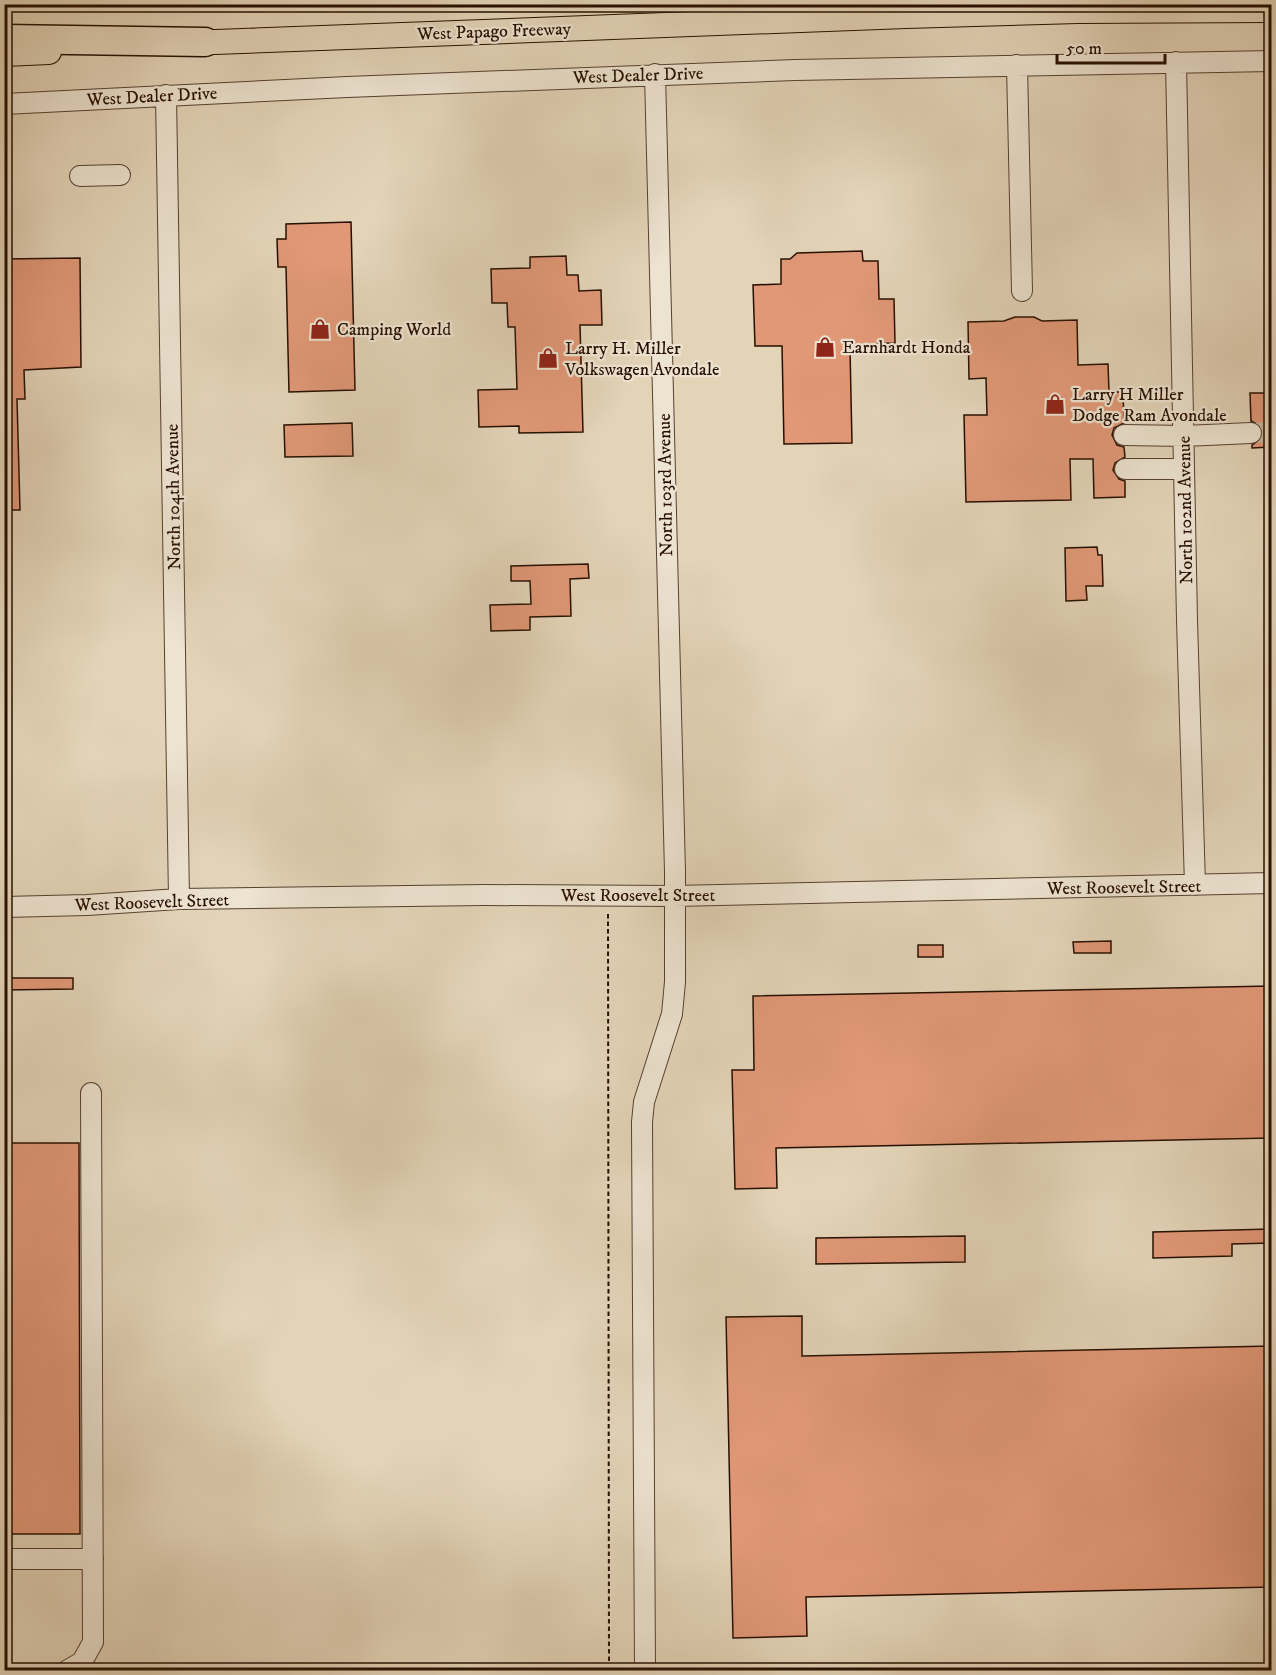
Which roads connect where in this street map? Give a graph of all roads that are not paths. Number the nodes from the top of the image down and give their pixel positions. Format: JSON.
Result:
{"nodes":[{"id":1,"x":1272,"y":10,"type":"edge"},
{"id":2,"x":4,"y":39,"type":"edge"},
{"id":3,"x":205,"y":42,"type":"junction"},
{"id":4,"x":4,"y":54,"type":"edge"},
{"id":5,"x":1272,"y":61,"type":"edge"},
{"id":6,"x":1176,"y":62,"type":"junction"},
{"id":7,"x":1017,"y":65,"type":"junction"},
{"id":8,"x":655,"y":74,"type":"junction"},
{"id":9,"x":166,"y":95,"type":"junction"},
{"id":10,"x":4,"y":104,"type":"edge"},
{"id":11,"x":120,"y":175,"type":"dead end"},
{"id":12,"x":80,"y":176,"type":"dead end"},
{"id":13,"x":1022,"y":291,"type":"dead end"},
{"id":14,"x":1251,"y":433,"type":"tunnel mouth"},
{"id":15,"x":1124,"y":435,"type":"dead end"},
{"id":16,"x":1184,"y":436,"type":"junction"},
{"id":17,"x":1125,"y":469,"type":"dead end"},
{"id":18,"x":1184,"y":469,"type":"junction"},
{"id":19,"x":1272,"y":883,"type":"edge"},
{"id":20,"x":1195,"y":885,"type":"junction"},
{"id":21,"x":675,"y":896,"type":"junction"},
{"id":22,"x":179,"y":899,"type":"junction"},
{"id":23,"x":4,"y":907,"type":"edge"},
{"id":24,"x":91,"y":1093,"type":"dead end"},
{"id":25,"x":4,"y":1559,"type":"edge"},
{"id":26,"x":93,"y":1559,"type":"junction"},
{"id":27,"x":68,"y":1671,"type":"edge"},
{"id":28,"x":645,"y":1671,"type":"edge"}],
"edges":[{"from":1,"to":3,"type":"main road","name":"West Papago Freeway"},
{"from":2,"to":3,"type":"highway"},
{"from":3,"to":4,"type":"main road","name":"West Papago Freeway"},
{"from":5,"to":6,"type":"street","name":"West Dealer Drive"},
{"from":6,"to":7,"type":"street","name":"West Dealer Drive"},
{"from":6,"to":16,"type":"street","name":"North 102nd Avenue"},
{"from":7,"to":8,"type":"street","name":"West Dealer Drive"},
{"from":7,"to":13,"type":"street"},
{"from":8,"to":9,"type":"street","name":"West Dealer Drive"},
{"from":8,"to":21,"type":"street","name":"North 103rd Avenue"},
{"from":9,"to":10,"type":"street","name":"West Dealer Drive"},
{"from":9,"to":22,"type":"street","name":"North 104th Avenue"},
{"from":11,"to":12,"type":"street"},
{"from":14,"to":16,"type":"street"},
{"from":15,"to":16,"type":"street"},
{"from":16,"to":18,"type":"street","name":"North 102nd Avenue"},
{"from":17,"to":18,"type":"street"},
{"from":18,"to":20,"type":"street","name":"North 102nd Avenue"},
{"from":19,"to":20,"type":"street","name":"West Roosevelt Street"},
{"from":20,"to":21,"type":"street","name":"West Roosevelt Street"},
{"from":21,"to":22,"type":"street","name":"West Roosevelt Street"},
{"from":21,"to":28,"type":"street","name":"North 103rd Avenue"},
{"from":22,"to":23,"type":"street","name":"West Roosevelt Street"},
{"from":24,"to":26,"type":"street"},
{"from":25,"to":26,"type":"street"},
{"from":26,"to":27,"type":"street"}]}
